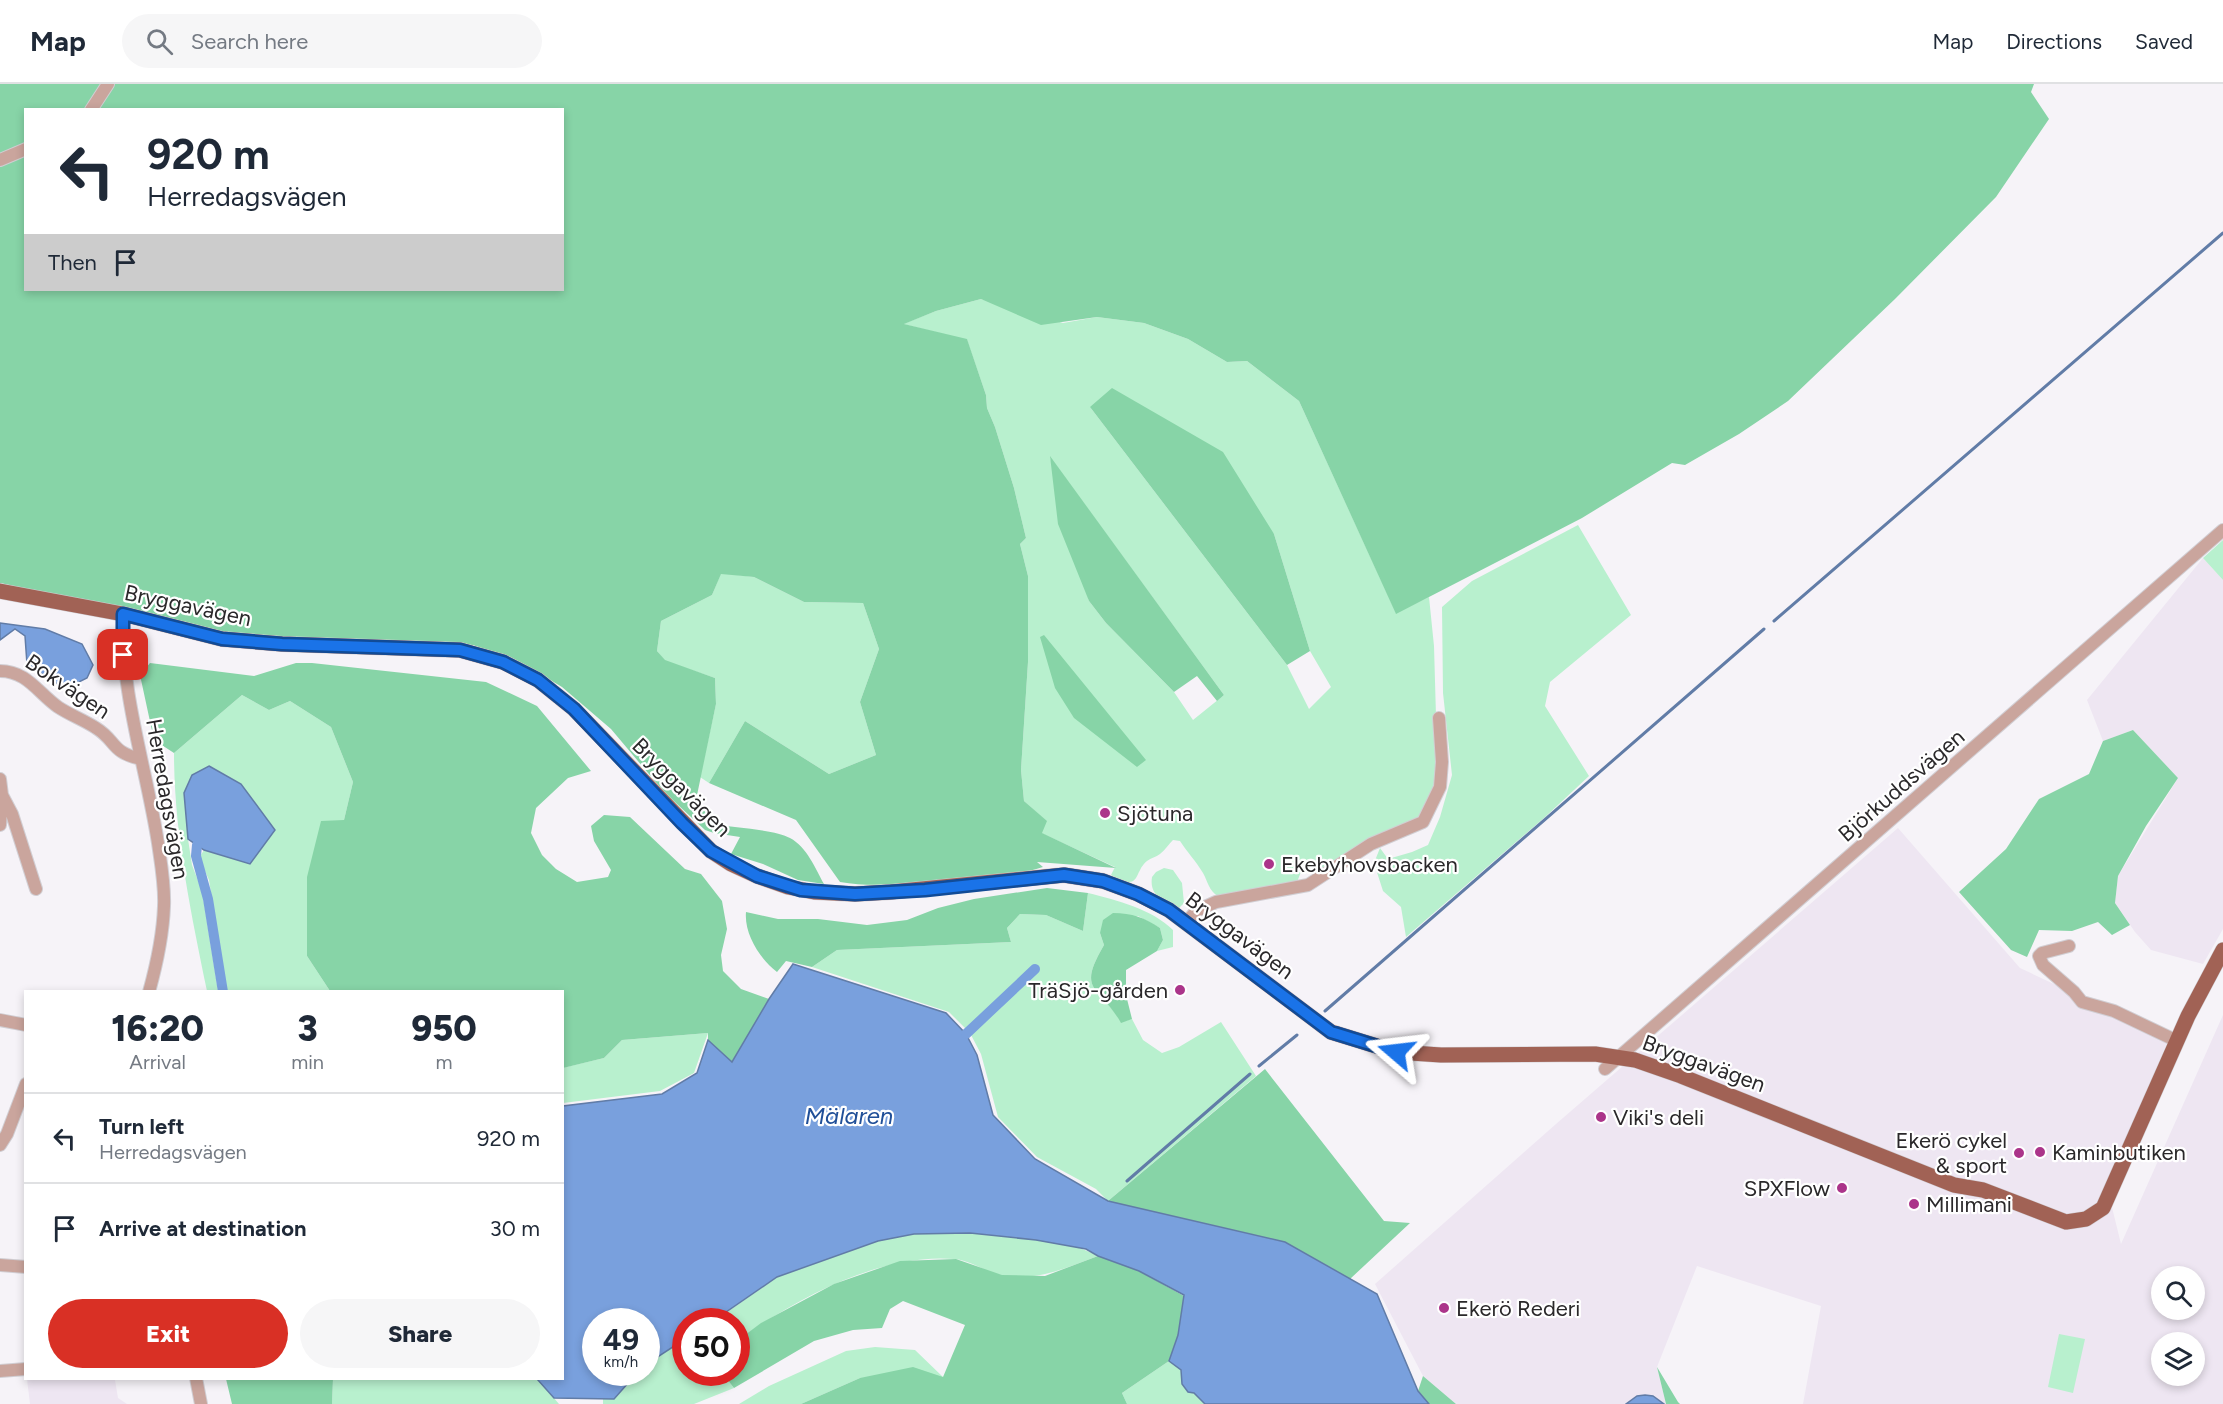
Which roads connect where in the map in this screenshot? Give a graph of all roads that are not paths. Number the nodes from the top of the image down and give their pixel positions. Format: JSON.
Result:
{"nodes":[{"id":1,"x":108,"y":84,"type":"edge"},
{"id":2,"x":92,"y":108,"type":"edge"},
{"id":3,"x":24,"y":150,"type":"edge"},
{"id":4,"x":0,"y":160,"type":"edge"},
{"id":5,"x":2223,"y":530,"type":"edge"},
{"id":6,"x":0,"y":591,"type":"edge"},
{"id":7,"x":123,"y":614,"type":"junction"},
{"id":8,"x":0,"y":670,"type":"edge"},
{"id":9,"x":1439,"y":718,"type":"dead end"},
{"id":10,"x":141,"y":759,"type":"junction"},
{"id":11,"x":0,"y":779,"type":"edge"},
{"id":12,"x":2,"y":795,"type":"junction"},
{"id":13,"x":0,"y":825,"type":"edge"},
{"id":14,"x":36,"y":889,"type":"dead end"},
{"id":15,"x":1186,"y":923,"type":"junction"},
{"id":16,"x":2069,"y":946,"type":"dead end"},
{"id":17,"x":2223,"y":950,"type":"edge"},
{"id":18,"x":150,"y":990,"type":"edge"},
{"id":19,"x":0,"y":1020,"type":"edge"},
{"id":20,"x":24,"y":1025,"type":"edge"},
{"id":21,"x":2177,"y":1041,"type":"junction"},
{"id":22,"x":1620,"y":1057,"type":"junction"},
{"id":23,"x":1605,"y":1069,"type":"dead end"},
{"id":24,"x":24,"y":1089,"type":"edge"},
{"id":25,"x":0,"y":1145,"type":"edge"},
{"id":26,"x":0,"y":1265,"type":"edge"},
{"id":27,"x":24,"y":1267,"type":"edge"},
{"id":28,"x":24,"y":1368,"type":"edge"},
{"id":29,"x":0,"y":1371,"type":"edge"},
{"id":30,"x":196,"y":1380,"type":"edge"},
{"id":31,"x":201,"y":1404,"type":"edge"}],
"edges":[{"from":1,"to":2,"type":"street"},
{"from":3,"to":4,"type":"street"},
{"from":5,"to":22,"type":"street","name":"Björkuddsvägen"},
{"from":6,"to":7,"type":"main road","name":"Bryggavägen"},
{"from":7,"to":10,"type":"street","name":"Herredagsvägen"},
{"from":7,"to":15,"type":"main road","name":"Bryggavägen"},
{"from":8,"to":10,"type":"street","name":"Bokvägen"},
{"from":9,"to":15,"type":"street"},
{"from":10,"to":18,"type":"street","name":"Herredagsvägen"},
{"from":11,"to":12,"type":"street"},
{"from":12,"to":13,"type":"street"},
{"from":12,"to":14,"type":"street"},
{"from":15,"to":22,"type":"main road","name":"Bryggavägen"},
{"from":16,"to":21,"type":"street"},
{"from":17,"to":21,"type":"main road","name":"Bryggavägen"},
{"from":19,"to":20,"type":"street"},
{"from":21,"to":22,"type":"main road","name":"Bryggavägen"},
{"from":22,"to":23,"type":"street","name":"Björkuddsvägen"},
{"from":24,"to":25,"type":"street"},
{"from":26,"to":27,"type":"street"},
{"from":28,"to":29,"type":"street"},
{"from":30,"to":31,"type":"street"}]}
